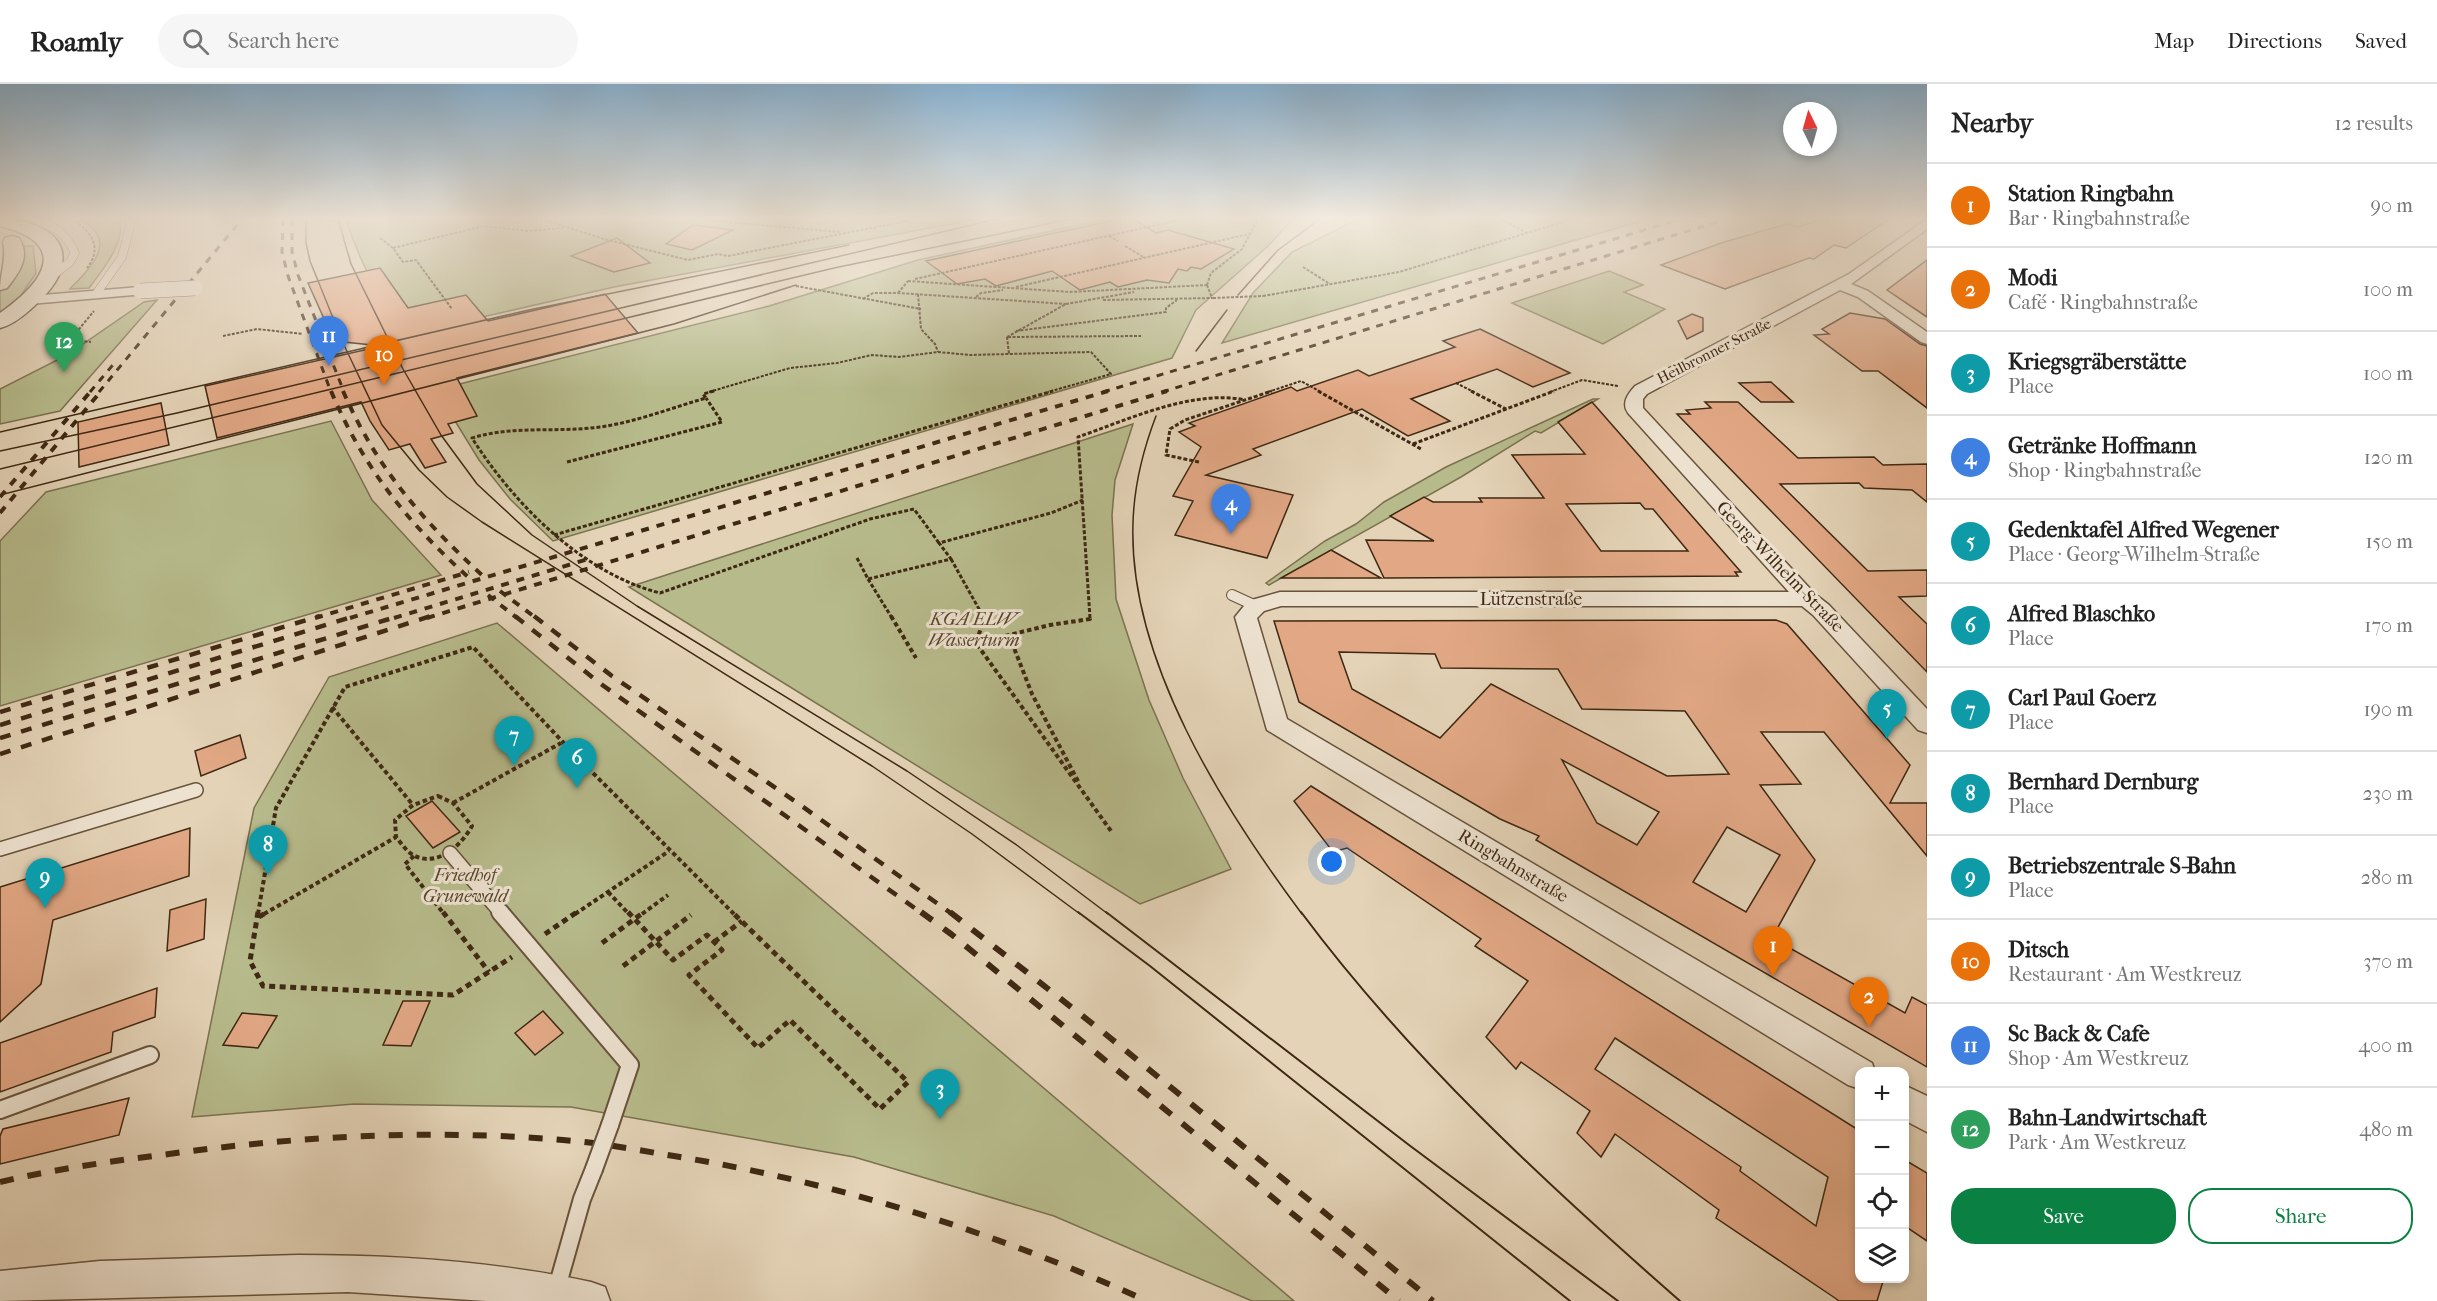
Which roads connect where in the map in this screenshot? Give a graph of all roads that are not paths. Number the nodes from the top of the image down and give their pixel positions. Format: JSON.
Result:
{"nodes":[{"id":1,"x":48,"y":276,"type":"edge"},
{"id":2,"x":53,"y":276,"type":"edge"},
{"id":3,"x":111,"y":276,"type":"edge"},
{"id":4,"x":1853,"y":276,"type":"edge"},
{"id":5,"x":45,"y":282,"type":"junction"},
{"id":6,"x":1840,"y":285,"type":"junction"},
{"id":7,"x":195,"y":288,"type":"dead end"},
{"id":8,"x":30,"y":300,"type":"junction"},
{"id":9,"x":96,"y":301,"type":"junction"},
{"id":10,"x":0,"y":322,"type":"edge"},
{"id":11,"x":1927,"y":339,"type":"edge"},
{"id":12,"x":1634,"y":409,"type":"joint"},
{"id":13,"x":1807,"y":599,"type":"junction"},
{"id":14,"x":1244,"y":601,"type":"joint"},
{"id":15,"x":1927,"y":724,"type":"edge"},
{"id":16,"x":196,"y":790,"type":"dead end"},
{"id":17,"x":0,"y":849,"type":"edge"},
{"id":18,"x":450,"y":853,"type":"dead end"},
{"id":19,"x":150,"y":1055,"type":"dead end"},
{"id":20,"x":1855,"y":1071,"type":"edge"},
{"id":21,"x":1909,"y":1104,"type":"edge"},
{"id":22,"x":0,"y":1110,"type":"edge"},
{"id":23,"x":1927,"y":1115,"type":"edge"},
{"id":24,"x":0,"y":1290,"type":"edge"},
{"id":25,"x":555,"y":1292,"type":"junction"},
{"id":26,"x":591,"y":1301,"type":"edge"}],
"edges":[{"from":1,"to":5,"type":"main road"},
{"from":2,"to":5,"type":"lane"},
{"from":3,"to":9,"type":"lane"},
{"from":4,"to":6,"type":"street","name":"Heilbronner Straße"},
{"from":5,"to":8,"type":"main road"},
{"from":6,"to":11,"type":"street"},
{"from":6,"to":12,"type":"street","name":"Heilbronner Straße"},
{"from":7,"to":9,"type":"street","bridge":true},
{"from":8,"to":9,"type":"street"},
{"from":8,"to":10,"type":"main road"},
{"from":12,"to":13,"type":"street","name":"Georg-Wilhelm-Straße"},
{"from":13,"to":14,"type":"street","name":"Lützenstraße"},
{"from":13,"to":15,"type":"street","name":"Georg-Wilhelm-Straße"},
{"from":14,"to":20,"type":"street","name":"Ringbahnstraße"},
{"from":16,"to":17,"type":"lane"},
{"from":18,"to":25,"type":"lane","bridge":true},
{"from":19,"to":22,"type":"lane"},
{"from":21,"to":23,"type":"street"},
{"from":24,"to":25,"type":"street"},
{"from":25,"to":26,"type":"street"}]}
